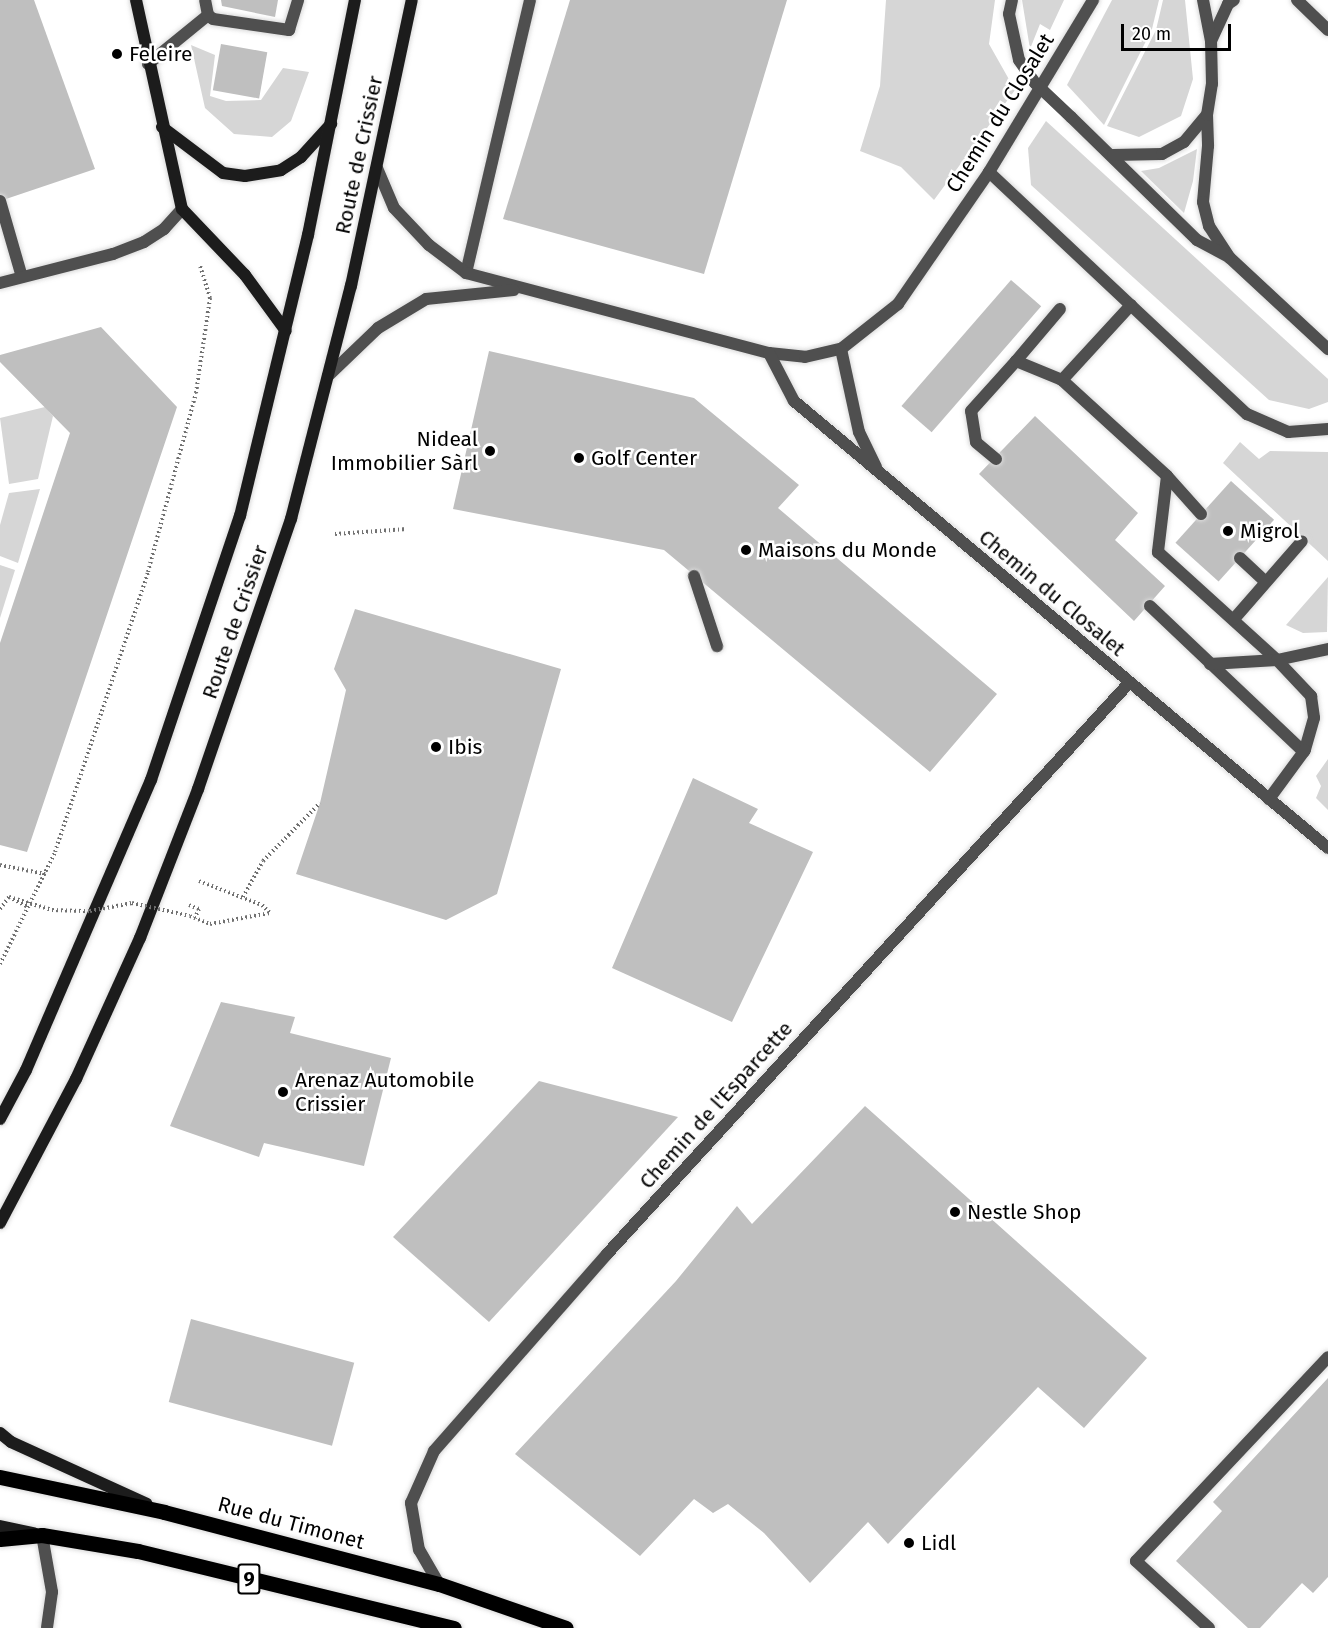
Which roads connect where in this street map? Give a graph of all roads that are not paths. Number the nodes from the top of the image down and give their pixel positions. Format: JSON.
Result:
{"nodes":[{"id":1,"x":136,"y":0,"type":"edge"},
{"id":2,"x":205,"y":0,"type":"edge"},
{"id":3,"x":298,"y":0,"type":"edge"},
{"id":4,"x":355,"y":0,"type":"edge"},
{"id":5,"x":412,"y":0,"type":"edge"},
{"id":6,"x":530,"y":0,"type":"edge"},
{"id":7,"x":1012,"y":0,"type":"edge"},
{"id":8,"x":1093,"y":0,"type":"edge"},
{"id":9,"x":1203,"y":0,"type":"edge"},
{"id":10,"x":1234,"y":0,"type":"edge"},
{"id":11,"x":1297,"y":0,"type":"edge"},
{"id":12,"x":208,"y":15,"type":"junction"},
{"id":13,"x":1328,"y":30,"type":"edge"},
{"id":14,"x":1210,"y":41,"type":"junction"},
{"id":15,"x":148,"y":64,"type":"junction"},
{"id":16,"x":1207,"y":115,"type":"junction"},
{"id":17,"x":332,"y":123,"type":"junction"},
{"id":18,"x":162,"y":127,"type":"junction"},
{"id":19,"x":1113,"y":155,"type":"junction"},
{"id":20,"x":377,"y":168,"type":"junction"},
{"id":21,"x":989,"y":172,"type":"junction"},
{"id":22,"x":0,"y":201,"type":"edge"},
{"id":23,"x":182,"y":209,"type":"junction"},
{"id":24,"x":1230,"y":258,"type":"junction"},
{"id":25,"x":466,"y":273,"type":"junction"},
{"id":26,"x":22,"y":277,"type":"junction"},
{"id":27,"x":0,"y":283,"type":"edge"},
{"id":28,"x":521,"y":289,"type":"junction"},
{"id":29,"x":1131,"y":305,"type":"junction"},
{"id":30,"x":1060,"y":309,"type":"dead end"},
{"id":31,"x":286,"y":331,"type":"junction"},
{"id":32,"x":1326,"y":342,"type":"edge"},
{"id":33,"x":841,"y":349,"type":"junction"},
{"id":34,"x":769,"y":353,"type":"junction"},
{"id":35,"x":1016,"y":362,"type":"junction"},
{"id":36,"x":328,"y":376,"type":"junction"},
{"id":37,"x":1062,"y":380,"type":"junction"},
{"id":38,"x":1328,"y":429,"type":"edge"},
{"id":39,"x":996,"y":459,"type":"dead end"},
{"id":40,"x":878,"y":471,"type":"junction"},
{"id":41,"x":1167,"y":476,"type":"junction"},
{"id":42,"x":1201,"y":514,"type":"dead end"},
{"id":43,"x":1302,"y":541,"type":"dead end"},
{"id":44,"x":1240,"y":558,"type":"dead end"},
{"id":45,"x":694,"y":576,"type":"dead end"},
{"id":46,"x":1266,"y":582,"type":"junction"},
{"id":47,"x":1150,"y":606,"type":"dead end"},
{"id":48,"x":1234,"y":619,"type":"junction"},
{"id":49,"x":717,"y":646,"type":"dead end"},
{"id":50,"x":1328,"y":649,"type":"edge"},
{"id":51,"x":1277,"y":660,"type":"junction"},
{"id":52,"x":1210,"y":664,"type":"junction"},
{"id":53,"x":1129,"y":683,"type":"junction"},
{"id":54,"x":1304,"y":752,"type":"junction"},
{"id":55,"x":1269,"y":799,"type":"junction"},
{"id":56,"x":1328,"y":848,"type":"edge"},
{"id":57,"x":0,"y":1119,"type":"edge"},
{"id":58,"x":0,"y":1224,"type":"edge"},
{"id":59,"x":1328,"y":1357,"type":"edge"},
{"id":60,"x":0,"y":1433,"type":"edge"},
{"id":61,"x":0,"y":1477,"type":"edge"},
{"id":62,"x":164,"y":1512,"type":"junction"},
{"id":63,"x":0,"y":1526,"type":"edge"},
{"id":64,"x":42,"y":1535,"type":"junction"},
{"id":65,"x":0,"y":1539,"type":"edge"},
{"id":66,"x":439,"y":1584,"type":"junction"},
{"id":67,"x":47,"y":1628,"type":"edge"},
{"id":68,"x":454,"y":1628,"type":"edge"},
{"id":69,"x":566,"y":1628,"type":"edge"},
{"id":70,"x":1209,"y":1628,"type":"edge"}],
"edges":[{"from":1,"to":15,"type":"main road"},
{"from":2,"to":12,"type":"street"},
{"from":3,"to":12,"type":"street"},
{"from":4,"to":17,"type":"main road","name":"Route de Crissier"},
{"from":5,"to":20,"type":"main road","name":"Route de Crissier"},
{"from":6,"to":25,"type":"street"},
{"from":7,"to":19,"type":"street","bridge":true},
{"from":8,"to":21,"type":"street","name":"Chemin du Closalet"},
{"from":9,"to":14,"type":"street"},
{"from":10,"to":14,"type":"street"},
{"from":11,"to":13,"type":"street"},
{"from":12,"to":15,"type":"street"},
{"from":14,"to":16,"type":"street"},
{"from":15,"to":18,"type":"main road"},
{"from":16,"to":19,"type":"street"},
{"from":16,"to":24,"type":"street"},
{"from":17,"to":18,"type":"main road"},
{"from":17,"to":31,"type":"main road","name":"Route de Crissier"},
{"from":18,"to":23,"type":"main road"},
{"from":19,"to":24,"type":"street"},
{"from":20,"to":25,"type":"street","name":"Chemin du Closalet"},
{"from":20,"to":36,"type":"main road","name":"Route de Crissier"},
{"from":21,"to":29,"type":"street"},
{"from":21,"to":33,"type":"street","name":"Chemin du Closalet"},
{"from":22,"to":26,"type":"street"},
{"from":23,"to":26,"type":"street"},
{"from":23,"to":31,"type":"main road"},
{"from":24,"to":32,"type":"street"},
{"from":25,"to":28,"type":"street","name":"Chemin du Closalet"},
{"from":26,"to":27,"type":"street"},
{"from":28,"to":34,"type":"street","name":"Chemin du Closalet"},
{"from":28,"to":36,"type":"street","name":"Chemin du Closalet"},
{"from":29,"to":37,"type":"street"},
{"from":29,"to":38,"type":"street"},
{"from":30,"to":35,"type":"street"},
{"from":31,"to":57,"type":"main road","name":"Route de Crissier"},
{"from":33,"to":34,"type":"street","name":"Chemin du Closalet"},
{"from":33,"to":40,"type":"street"},
{"from":34,"to":40,"type":"street","name":"Chemin du Closalet"},
{"from":35,"to":37,"type":"street"},
{"from":35,"to":39,"type":"street"},
{"from":36,"to":58,"type":"main road","name":"Route de Crissier"},
{"from":37,"to":41,"type":"street"},
{"from":40,"to":53,"type":"street","name":"Chemin du Closalet"},
{"from":41,"to":42,"type":"street"},
{"from":41,"to":48,"type":"street"},
{"from":43,"to":46,"type":"street"},
{"from":44,"to":46,"type":"street"},
{"from":45,"to":49,"type":"street"},
{"from":46,"to":48,"type":"street"},
{"from":47,"to":52,"type":"street"},
{"from":48,"to":51,"type":"street"},
{"from":50,"to":51,"type":"street"},
{"from":51,"to":52,"type":"street"},
{"from":51,"to":54,"type":"street"},
{"from":52,"to":54,"type":"street"},
{"from":53,"to":55,"type":"street","name":"Chemin du Closalet"},
{"from":53,"to":66,"type":"street","name":"Chemin de l'Esparcette"},
{"from":54,"to":55,"type":"street"},
{"from":55,"to":56,"type":"street","name":"Chemin du Closalet"},
{"from":59,"to":70,"type":"street"},
{"from":60,"to":62,"type":"main road"},
{"from":61,"to":62,"type":"main road","name":"Rue du Timonet","number":"9"},
{"from":62,"to":66,"type":"main road","name":"Rue du Timonet","number":"9"},
{"from":63,"to":64,"type":"main road"},
{"from":64,"to":65,"type":"main road","number":"9"},
{"from":64,"to":67,"type":"street"},
{"from":64,"to":68,"type":"main road","number":"9"},
{"from":66,"to":69,"type":"main road","name":"Rue du Timonet","number":"9"}]}
